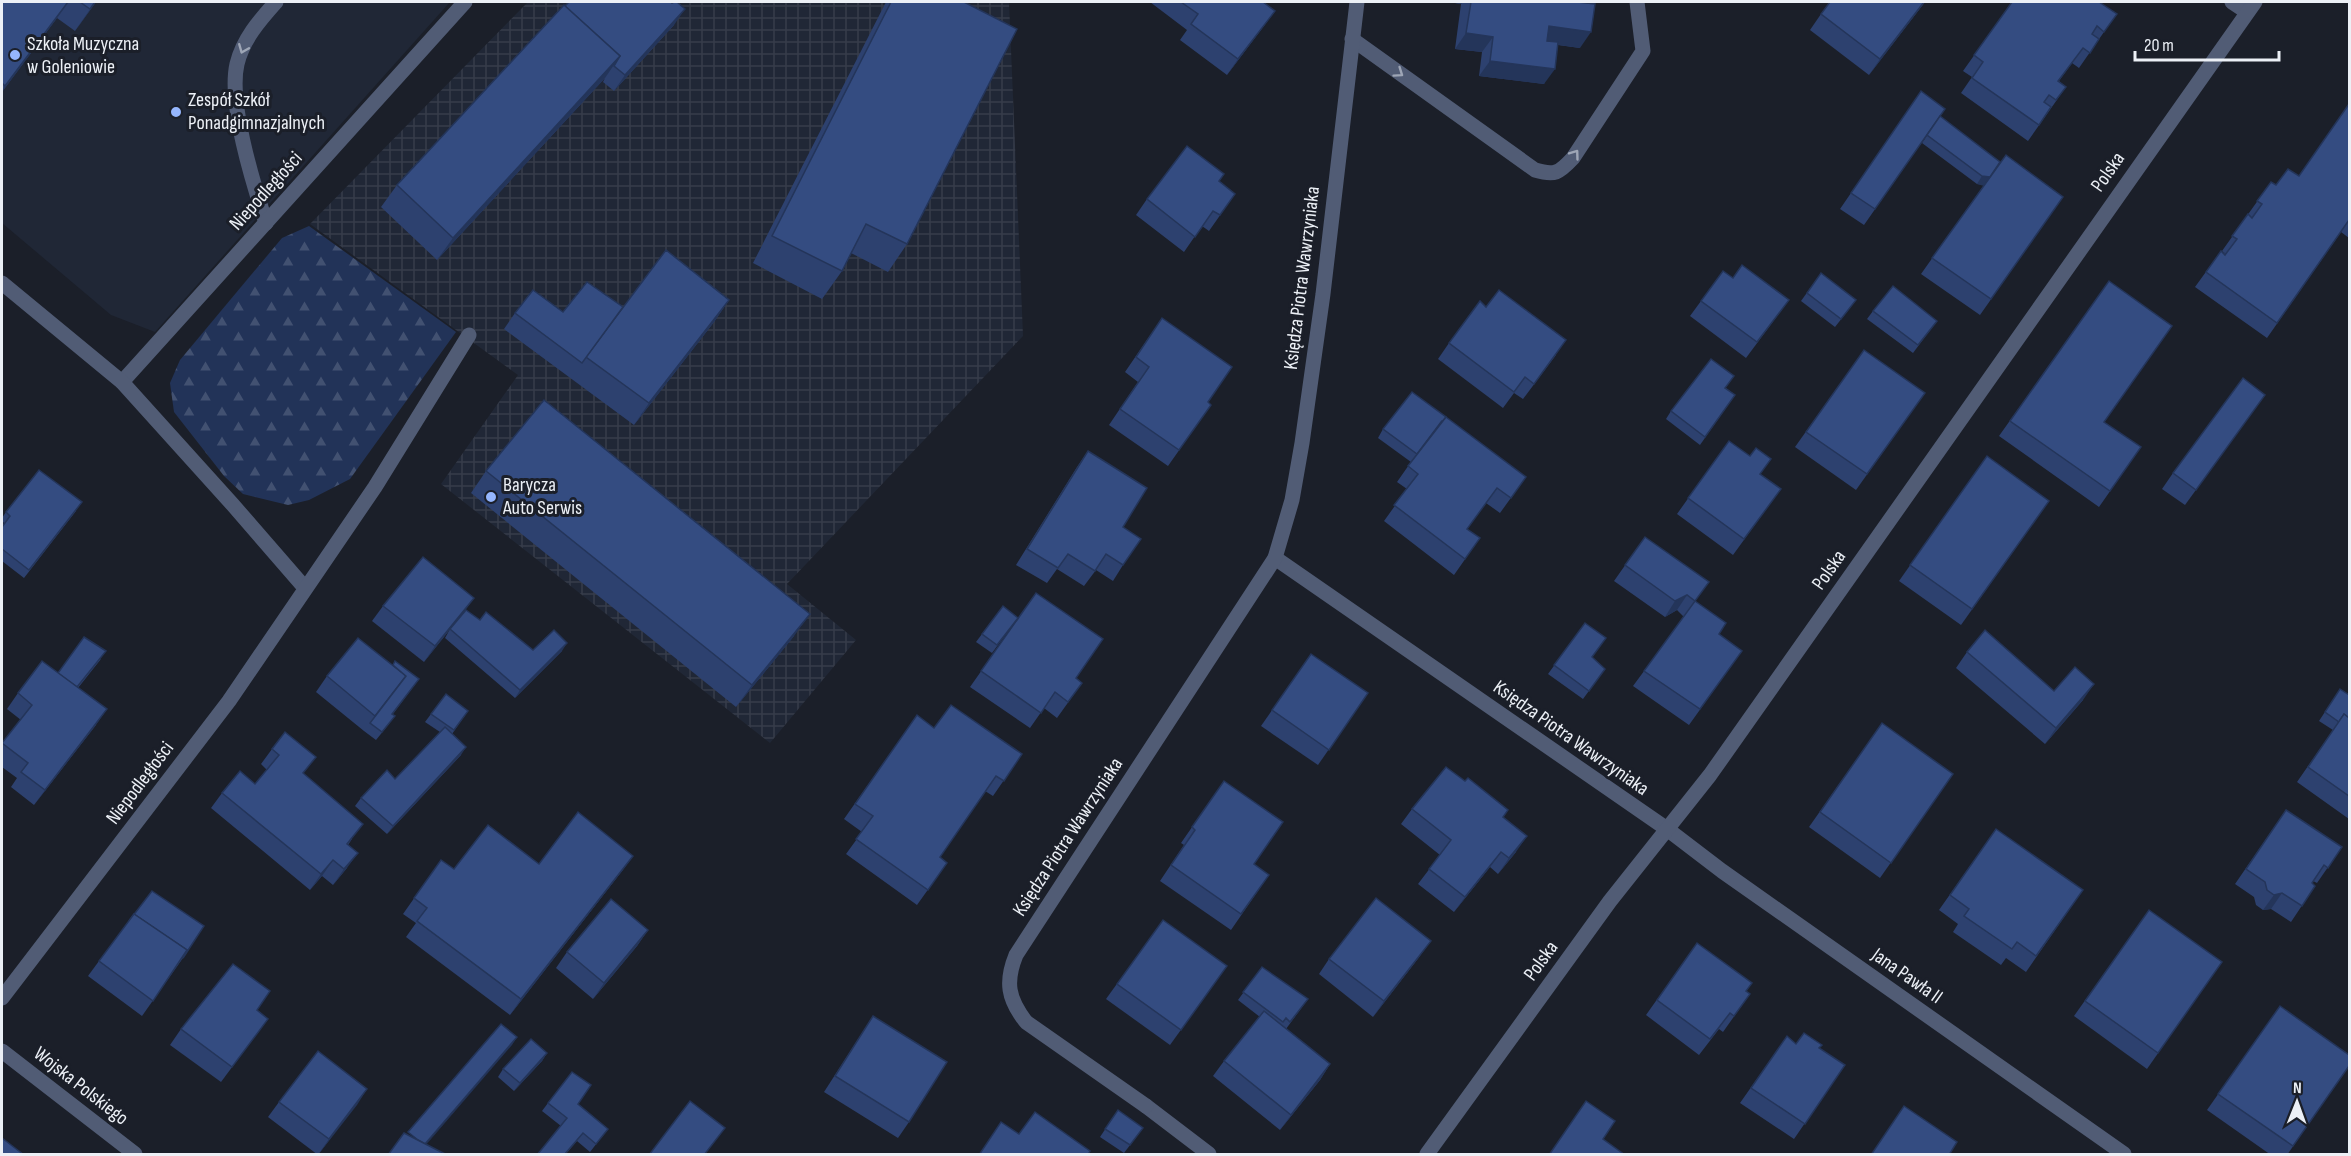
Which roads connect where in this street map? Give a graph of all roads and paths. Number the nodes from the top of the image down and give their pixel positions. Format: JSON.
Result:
{"nodes":[{"id":1,"x":276,"y":2,"type":"edge"},
{"id":2,"x":465,"y":2,"type":"edge"},
{"id":3,"x":1357,"y":2,"type":"edge"},
{"id":4,"x":1637,"y":2,"type":"edge"},
{"id":5,"x":2232,"y":2,"type":"edge"},
{"id":6,"x":2251,"y":7,"type":"edge"},
{"id":7,"x":1352,"y":39,"type":"junction"},
{"id":8,"x":266,"y":223,"type":"junction"},
{"id":9,"x":2,"y":283,"type":"edge"},
{"id":10,"x":469,"y":335,"type":"dead end"},
{"id":11,"x":122,"y":382,"type":"junction"},
{"id":12,"x":1275,"y":558,"type":"junction"},
{"id":13,"x":305,"y":588,"type":"junction"},
{"id":14,"x":1666,"y":829,"type":"junction"},
{"id":15,"x":2,"y":998,"type":"edge"},
{"id":16,"x":2,"y":1051,"type":"edge"},
{"id":17,"x":135,"y":1155,"type":"edge"},
{"id":18,"x":1209,"y":1155,"type":"edge"},
{"id":19,"x":1427,"y":1155,"type":"edge"},
{"id":20,"x":2124,"y":1155,"type":"edge"}],
"edges":[{"from":1,"to":8,"type":"street","one_way":true},
{"from":2,"to":8,"type":"street","name":"Niepodległości"},
{"from":3,"to":7,"type":"street","name":"Księdza Piotra Wawrzyniaka"},
{"from":7,"to":4,"type":"street","one_way":true},
{"from":5,"to":6,"type":"street"},
{"from":6,"to":14,"type":"street","name":"Polska"},
{"from":7,"to":12,"type":"street","name":"Księdza Piotra Wawrzyniaka"},
{"from":8,"to":11,"type":"street","name":"Niepodległości"},
{"from":9,"to":11,"type":"street"},
{"from":10,"to":13,"type":"street","name":"Niepodległości"},
{"from":11,"to":13,"type":"street"},
{"from":12,"to":14,"type":"street","name":"Księdza Piotra Wawrzyniaka"},
{"from":12,"to":18,"type":"street","name":"Księdza Piotra Wawrzyniaka"},
{"from":13,"to":15,"type":"street","name":"Niepodległości"},
{"from":14,"to":19,"type":"street","name":"Polska"},
{"from":14,"to":20,"type":"street","name":"Jana Pawła II"},
{"from":16,"to":17,"type":"street","name":"Wojska Polskiego"}]}
